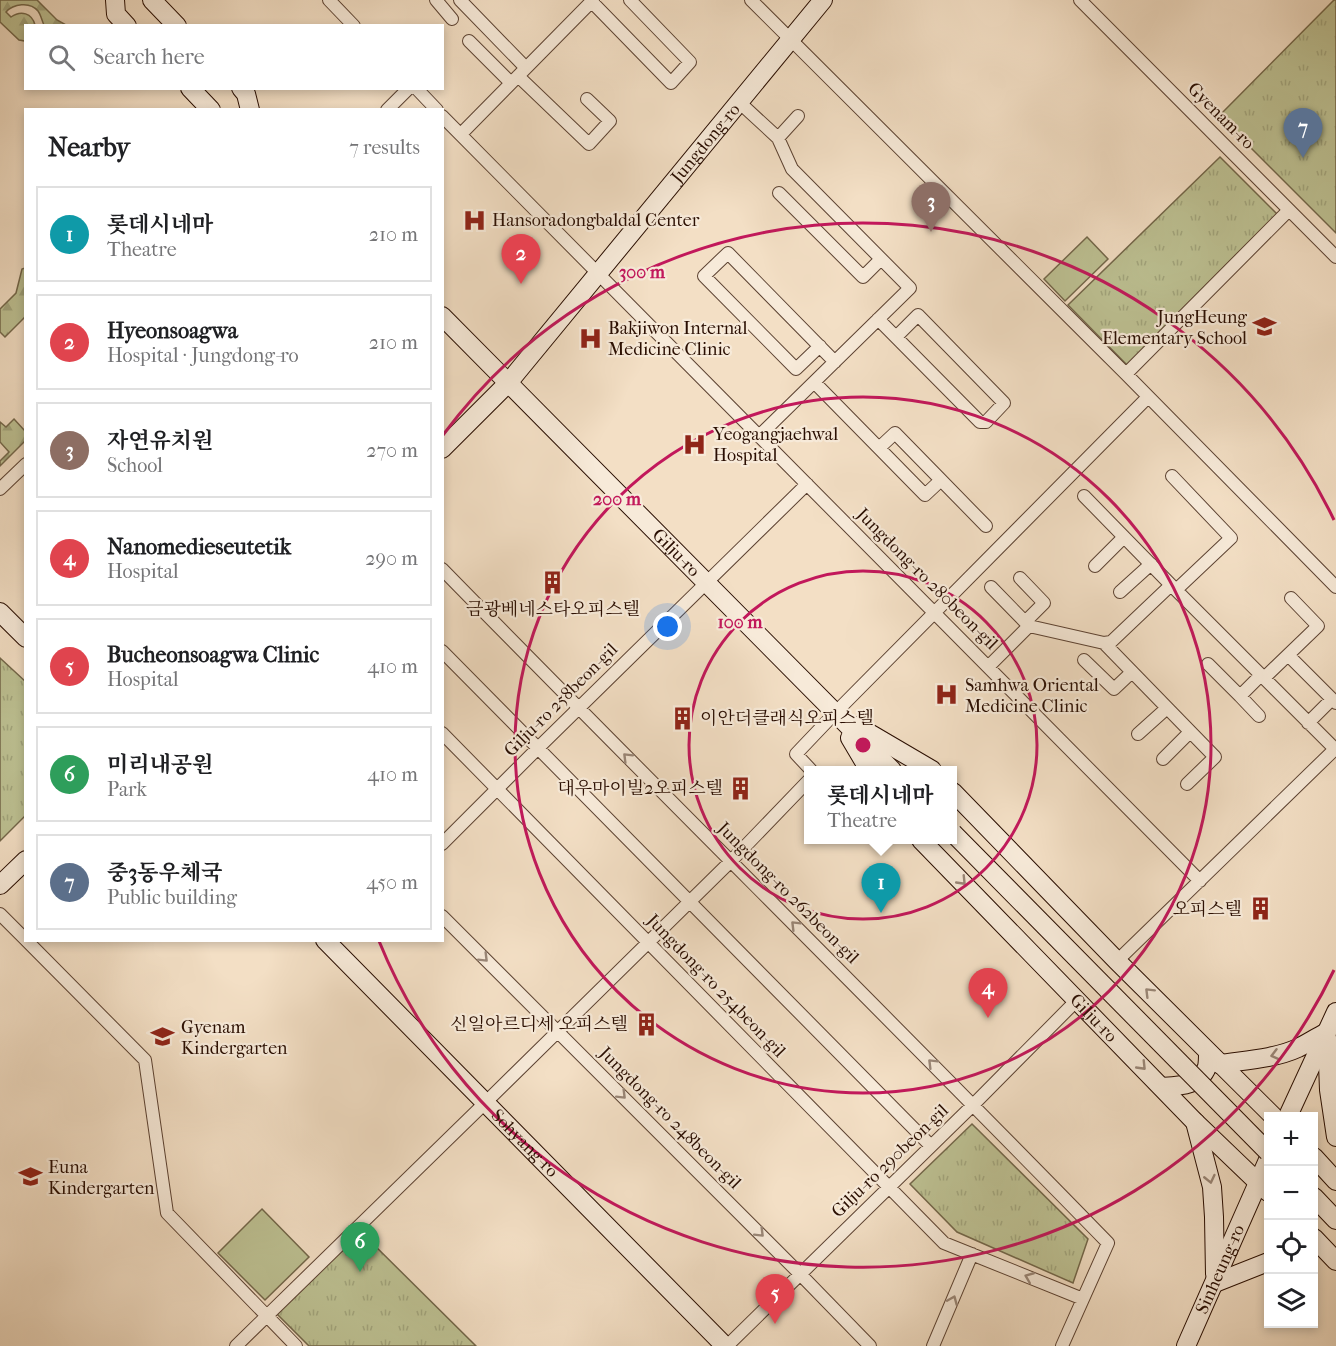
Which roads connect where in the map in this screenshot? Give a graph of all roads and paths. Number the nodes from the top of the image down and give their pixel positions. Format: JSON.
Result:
{"nodes":[{"id":1,"x":115,"y":0,"type":"edge"},
{"id":2,"x":152,"y":0,"type":"edge"},
{"id":3,"x":329,"y":0,"type":"edge"},
{"id":4,"x":436,"y":0,"type":"edge"},
{"id":5,"x":460,"y":0,"type":"edge"},
{"id":6,"x":630,"y":0,"type":"edge"},
{"id":7,"x":751,"y":0,"type":"edge"},
{"id":8,"x":823,"y":0,"type":"edge"},
{"id":9,"x":1080,"y":0,"type":"edge"},
{"id":10,"x":592,"y":1,"type":"edge"},
{"id":11,"x":452,"y":19,"type":"dead end"},
{"id":12,"x":125,"y":24,"type":"edge"},
{"id":13,"x":175,"y":24,"type":"edge"},
{"id":14,"x":352,"y":24,"type":"edge"},
{"id":15,"x":790,"y":40,"type":"junction"},
{"id":16,"x":469,"y":41,"type":"dead end"},
{"id":17,"x":518,"y":76,"type":"junction"},
{"id":18,"x":192,"y":90,"type":"edge"},
{"id":19,"x":243,"y":90,"type":"edge"},
{"id":20,"x":407,"y":90,"type":"edge"},
{"id":21,"x":418,"y":90,"type":"edge"},
{"id":22,"x":587,"y":99,"type":"dead end"},
{"id":23,"x":739,"y":102,"type":"junction"},
{"id":24,"x":209,"y":108,"type":"edge"},
{"id":25,"x":250,"y":108,"type":"edge"},
{"id":26,"x":389,"y":108,"type":"edge"},
{"id":27,"x":434,"y":108,"type":"edge"},
{"id":28,"x":798,"y":116,"type":"dead end"},
{"id":29,"x":444,"y":118,"type":"edge"},
{"id":30,"x":461,"y":134,"type":"junction"},
{"id":31,"x":778,"y":138,"type":"junction"},
{"id":32,"x":779,"y":193,"type":"dead end"},
{"id":33,"x":1289,"y":210,"type":"junction"},
{"id":34,"x":1336,"y":257,"type":"edge"},
{"id":35,"x":881,"y":259,"type":"junction"},
{"id":36,"x":597,"y":273,"type":"junction"},
{"id":37,"x":444,"y":318,"type":"edge"},
{"id":38,"x":878,"y":319,"type":"junction"},
{"id":39,"x":896,"y":337,"type":"junction"},
{"id":40,"x":820,"y":346,"type":"junction"},
{"id":41,"x":835,"y":362,"type":"junction"},
{"id":42,"x":1126,"y":374,"type":"junction"},
{"id":43,"x":508,"y":382,"type":"junction"},
{"id":44,"x":814,"y":382,"type":"junction"},
{"id":45,"x":1148,"y":397,"type":"junction"},
{"id":46,"x":759,"y":436,"type":"junction"},
{"id":47,"x":444,"y":447,"type":"edge"},
{"id":48,"x":879,"y":448,"type":"junction"},
{"id":49,"x":24,"y":466,"type":"edge"},
{"id":50,"x":1172,"y":476,"type":"dead end"},
{"id":51,"x":941,"y":480,"type":"junction"},
{"id":52,"x":807,"y":484,"type":"junction"},
{"id":53,"x":0,"y":489,"type":"edge"},
{"id":54,"x":1084,"y":496,"type":"dead end"},
{"id":55,"x":986,"y":526,"type":"dead end"},
{"id":56,"x":1124,"y":537,"type":"junction"},
{"id":57,"x":1151,"y":564,"type":"junction"},
{"id":58,"x":1095,"y":566,"type":"dead end"},
{"id":59,"x":444,"y":571,"type":"edge"},
{"id":60,"x":1020,"y":578,"type":"dead end"},
{"id":61,"x":706,"y":583,"type":"junction"},
{"id":62,"x":991,"y":587,"type":"dead end"},
{"id":63,"x":1174,"y":587,"type":"junction"},
{"id":64,"x":1336,"y":587,"type":"edge"},
{"id":65,"x":1120,"y":592,"type":"dead end"},
{"id":66,"x":1291,"y":598,"type":"dead end"},
{"id":67,"x":0,"y":612,"type":"edge"},
{"id":68,"x":935,"y":613,"type":"junction"},
{"id":69,"x":1027,"y":624,"type":"junction"},
{"id":70,"x":24,"y":636,"type":"edge"},
{"id":71,"x":1104,"y":644,"type":"junction"},
{"id":72,"x":444,"y":653,"type":"edge"},
{"id":73,"x":1288,"y":655,"type":"junction"},
{"id":74,"x":1084,"y":660,"type":"dead end"},
{"id":75,"x":1208,"y":664,"type":"dead end"},
{"id":76,"x":988,"y":667,"type":"junction"},
{"id":77,"x":1132,"y":672,"type":"junction"},
{"id":78,"x":1263,"y":677,"type":"junction"},
{"id":79,"x":1239,"y":696,"type":"junction"},
{"id":80,"x":1334,"y":701,"type":"edge"},
{"id":81,"x":579,"y":708,"type":"junction"},
{"id":82,"x":1167,"y":708,"type":"junction"},
{"id":83,"x":835,"y":713,"type":"junction"},
{"id":84,"x":1259,"y":716,"type":"dead end"},
{"id":85,"x":1308,"y":723,"type":"junction"},
{"id":86,"x":1190,"y":732,"type":"junction"},
{"id":87,"x":1138,"y":734,"type":"dead end"},
{"id":88,"x":444,"y":735,"type":"edge"},
{"id":89,"x":538,"y":748,"type":"junction"},
{"id":90,"x":1335,"y":750,"type":"edge"},
{"id":91,"x":1162,"y":759,"type":"dead end"},
{"id":92,"x":807,"y":766,"type":"edge"},
{"id":93,"x":865,"y":766,"type":"edge"},
{"id":94,"x":887,"y":766,"type":"edge"},
{"id":95,"x":924,"y":766,"type":"edge"},
{"id":96,"x":1187,"y":784,"type":"dead end"},
{"id":97,"x":804,"y":785,"type":"edge"},
{"id":98,"x":498,"y":789,"type":"junction"},
{"id":99,"x":957,"y":796,"type":"edge"},
{"id":100,"x":957,"y":836,"type":"edge"},
{"id":101,"x":444,"y":842,"type":"edge"},
{"id":102,"x":925,"y":844,"type":"edge"},
{"id":103,"x":731,"y":861,"type":"junction"},
{"id":104,"x":24,"y":862,"type":"edge"},
{"id":105,"x":1200,"y":880,"type":"junction"},
{"id":106,"x":0,"y":885,"type":"edge"},
{"id":107,"x":690,"y":901,"type":"junction"},
{"id":108,"x":0,"y":914,"type":"edge"},
{"id":109,"x":444,"y":918,"type":"edge"},
{"id":110,"x":24,"y":938,"type":"edge"},
{"id":111,"x":28,"y":942,"type":"edge"},
{"id":112,"x":648,"y":943,"type":"junction"},
{"id":113,"x":334,"y":944,"type":"edge"},
{"id":114,"x":1117,"y":961,"type":"junction"},
{"id":115,"x":1077,"y":1000,"type":"junction"},
{"id":116,"x":1336,"y":1012,"type":"edge"},
{"id":117,"x":558,"y":1032,"type":"junction"},
{"id":118,"x":1327,"y":1032,"type":"junction"},
{"id":119,"x":1214,"y":1058,"type":"junction"},
{"id":120,"x":1162,"y":1087,"type":"junction"},
{"id":121,"x":486,"y":1103,"type":"junction"},
{"id":122,"x":974,"y":1105,"type":"junction"},
{"id":123,"x":1270,"y":1112,"type":"edge"},
{"id":124,"x":1290,"y":1112,"type":"edge"},
{"id":125,"x":1195,"y":1122,"type":"junction"},
{"id":126,"x":1336,"y":1137,"type":"edge"},
{"id":127,"x":931,"y":1146,"type":"junction"},
{"id":128,"x":1264,"y":1147,"type":"edge"},
{"id":129,"x":1318,"y":1161,"type":"edge"},
{"id":130,"x":1336,"y":1181,"type":"edge"},
{"id":131,"x":1264,"y":1187,"type":"edge"},
{"id":132,"x":889,"y":1188,"type":"junction"},
{"id":133,"x":1318,"y":1201,"type":"edge"},
{"id":134,"x":1336,"y":1220,"type":"edge"},
{"id":135,"x":1318,"y":1242,"type":"edge"},
{"id":136,"x":972,"y":1254,"type":"junction"},
{"id":137,"x":1318,"y":1257,"type":"edge"},
{"id":138,"x":1335,"y":1260,"type":"edge"},
{"id":139,"x":1264,"y":1264,"type":"edge"},
{"id":140,"x":800,"y":1274,"type":"junction"},
{"id":141,"x":1215,"y":1283,"type":"junction"},
{"id":142,"x":1083,"y":1299,"type":"junction"},
{"id":143,"x":266,"y":1315,"type":"junction"},
{"id":144,"x":236,"y":1346,"type":"edge"},
{"id":145,"x":296,"y":1346,"type":"edge"},
{"id":146,"x":726,"y":1346,"type":"edge"},
{"id":147,"x":870,"y":1346,"type":"edge"},
{"id":148,"x":933,"y":1346,"type":"edge"},
{"id":149,"x":1062,"y":1346,"type":"edge"},
{"id":150,"x":1186,"y":1346,"type":"edge"}],
"edges":[{"from":1,"to":12,"type":"street"},
{"from":2,"to":13,"type":"street"},
{"from":3,"to":14,"type":"street"},
{"from":4,"to":11,"type":"street"},
{"from":5,"to":17,"type":"street"},
{"from":6,"to":10,"type":"street"},
{"from":7,"to":15,"type":"street"},
{"from":8,"to":15,"type":"street","name":"Jungdong-ro"},
{"from":9,"to":33,"type":"street","name":"Gyenam-ro"},
{"from":10,"to":17,"type":"street"},
{"from":15,"to":23,"type":"street","name":"Jungdong-ro"},
{"from":15,"to":42,"type":"street"},
{"from":16,"to":17,"type":"street"},
{"from":17,"to":22,"type":"street"},
{"from":17,"to":30,"type":"street"},
{"from":18,"to":24,"type":"street"},
{"from":19,"to":25,"type":"street"},
{"from":20,"to":26,"type":"street"},
{"from":21,"to":27,"type":"street"},
{"from":23,"to":31,"type":"street"},
{"from":23,"to":36,"type":"street","name":"Jungdong-ro"},
{"from":28,"to":31,"type":"street"},
{"from":29,"to":30,"type":"street","name":"Jungdong-ro 280beon-gil"},
{"from":30,"to":36,"type":"street","name":"Jungdong-ro 280beon-gil"},
{"from":31,"to":35,"type":"street"},
{"from":32,"to":35,"type":"street"},
{"from":33,"to":34,"type":"street","name":"Gyenam-ro"},
{"from":33,"to":42,"type":"street"},
{"from":35,"to":38,"type":"street"},
{"from":36,"to":43,"type":"street","name":"Jungdong-ro"},
{"from":36,"to":46,"type":"street","name":"Jungdong-ro 280beon-gil"},
{"from":37,"to":43,"type":"street","name":"Gilju-ro"},
{"from":38,"to":39,"type":"street"},
{"from":38,"to":41,"type":"street"},
{"from":39,"to":39,"type":"street"},
{"from":40,"to":40,"type":"street"},
{"from":40,"to":41,"type":"street"},
{"from":41,"to":44,"type":"street"},
{"from":42,"to":45,"type":"street"},
{"from":43,"to":47,"type":"street","name":"Jungdong-ro"},
{"from":43,"to":61,"type":"street","name":"Gilju-ro"},
{"from":44,"to":46,"type":"street"},
{"from":44,"to":48,"type":"street"},
{"from":45,"to":64,"type":"street"},
{"from":45,"to":68,"type":"street"},
{"from":46,"to":52,"type":"street","name":"Jungdong-ro 280beon-gil"},
{"from":48,"to":51,"type":"street"},
{"from":48,"to":51,"type":"street"},
{"from":49,"to":53,"type":"street"},
{"from":50,"to":63,"type":"street"},
{"from":51,"to":55,"type":"street"},
{"from":52,"to":61,"type":"street","name":"Gilju-ro 258beon-gil"},
{"from":52,"to":68,"type":"street","name":"Jungdong-ro 280beon-gil"},
{"from":54,"to":56,"type":"street"},
{"from":56,"to":57,"type":"street"},
{"from":56,"to":58,"type":"street"},
{"from":57,"to":63,"type":"street"},
{"from":57,"to":65,"type":"street"},
{"from":59,"to":81,"type":"street","name":"Jungdong-ro 262beon-gil"},
{"from":60,"to":69,"type":"street"},
{"from":61,"to":81,"type":"street","name":"Gilju-ro 258beon-gil"},
{"from":61,"to":83,"type":"street","name":"Gilju-ro"},
{"from":62,"to":69,"type":"street"},
{"from":63,"to":71,"type":"street"},
{"from":63,"to":78,"type":"street"},
{"from":66,"to":73,"type":"street"},
{"from":67,"to":70,"type":"street"},
{"from":68,"to":76,"type":"street","name":"Jungdong-ro 280beon-gil"},
{"from":68,"to":83,"type":"street"},
{"from":69,"to":71,"type":"street"},
{"from":69,"to":76,"type":"street"},
{"from":71,"to":77,"type":"street"},
{"from":72,"to":89,"type":"street"},
{"from":73,"to":78,"type":"street"},
{"from":73,"to":80,"type":"street"},
{"from":74,"to":77,"type":"street"},
{"from":75,"to":79,"type":"street"},
{"from":76,"to":105,"type":"street","name":"Jungdong-ro 280beon-gil"},
{"from":77,"to":82,"type":"street"},
{"from":78,"to":79,"type":"street"},
{"from":78,"to":85,"type":"street"},
{"from":79,"to":84,"type":"street"},
{"from":80,"to":85,"type":"street"},
{"from":81,"to":89,"type":"street","name":"Gilju-ro 258beon-gil"},
{"from":103,"to":81,"type":"street","name":"Jungdong-ro 262beon-gil","one_way":true},
{"from":82,"to":86,"type":"street"},
{"from":82,"to":87,"type":"street"},
{"from":83,"to":92,"type":"street"},
{"from":83,"to":93,"type":"street","name":"Gilju-ro"},
{"from":83,"to":94,"type":"street","name":"Gilju-ro"},
{"from":83,"to":95,"type":"street","name":"Gilju-ro"},
{"from":85,"to":90,"type":"street"},
{"from":86,"to":91,"type":"street"},
{"from":86,"to":96,"type":"street"},
{"from":88,"to":98,"type":"street","name":"Jungdong-ro 254beon-gil"},
{"from":89,"to":98,"type":"street","name":"Gilju-ro 258beon-gil"},
{"from":89,"to":107,"type":"street"},
{"from":90,"to":105,"type":"street"},
{"from":97,"to":103,"type":"street"},
{"from":98,"to":101,"type":"street","name":"Gilju-ro 258beon-gil"},
{"from":98,"to":112,"type":"street","name":"Jungdong-ro 254beon-gil"},
{"from":99,"to":114,"type":"street"},
{"from":100,"to":128,"type":"street","name":"Gilju-ro","bridge":true},
{"from":102,"to":115,"type":"street","name":"Gilju-ro","one_way":true},
{"from":103,"to":107,"type":"street"},
{"from":122,"to":103,"type":"street","name":"Jungdong-ro 262beon-gil","one_way":true},
{"from":104,"to":106,"type":"street"},
{"from":105,"to":114,"type":"street"},
{"from":107,"to":112,"type":"street"},
{"from":107,"to":127,"type":"street"},
{"from":108,"to":110,"type":"street"},
{"from":109,"to":117,"type":"street","name":"Jungdong-ro 248beon-gil","one_way":true},
{"from":111,"to":143,"type":"street"},
{"from":112,"to":117,"type":"street"},
{"from":112,"to":132,"type":"street","name":"Jungdong-ro 254beon-gil"},
{"from":113,"to":121,"type":"street","name":"Sohyang-ro"},
{"from":119,"to":114,"type":"street","one_way":true},
{"from":115,"to":120,"type":"street","name":"Gilju-ro","one_way":true},
{"from":115,"to":122,"type":"street","name":"Gilju-ro 290beon-gil"},
{"from":116,"to":118,"type":"street"},
{"from":117,"to":121,"type":"street"},
{"from":117,"to":140,"type":"street","name":"Jungdong-ro 248beon-gil","one_way":true},
{"from":118,"to":119,"type":"street","one_way":true},
{"from":118,"to":124,"type":"street"},
{"from":118,"to":126,"type":"street"},
{"from":119,"to":120,"type":"street"},
{"from":119,"to":123,"type":"street"},
{"from":120,"to":125,"type":"street","name":"Gilju-ro"},
{"from":121,"to":143,"type":"street"},
{"from":121,"to":146,"type":"street","name":"Sohyang-ro"},
{"from":122,"to":127,"type":"street","name":"Gilju-ro 290beon-gil"},
{"from":122,"to":142,"type":"street","name":"Jungdong-ro 262beon-gil"},
{"from":125,"to":131,"type":"street","name":"Gilju-ro"},
{"from":125,"to":141,"type":"street","one_way":true},
{"from":127,"to":132,"type":"street","name":"Gilju-ro 290beon-gil"},
{"from":129,"to":130,"type":"street"},
{"from":131,"to":141,"type":"street","name":"Sinheung-ro"},
{"from":132,"to":136,"type":"street","name":"Jungdong-ro 254beon-gil"},
{"from":132,"to":140,"type":"street","name":"Gilju-ro 290beon-gil"},
{"from":133,"to":134,"type":"street"},
{"from":135,"to":138,"type":"street"},
{"from":142,"to":136,"type":"street","name":"Jungdong-ro 254beon-gil","one_way":true},
{"from":148,"to":136,"type":"street","one_way":true},
{"from":137,"to":138,"type":"street"},
{"from":139,"to":141,"type":"street"},
{"from":140,"to":146,"type":"street","name":"Gilju-ro 290beon-gil"},
{"from":140,"to":147,"type":"street","name":"Jungdong-ro 248beon-gil"},
{"from":141,"to":150,"type":"street","name":"Sinheung-ro"},
{"from":142,"to":149,"type":"street"},
{"from":143,"to":144,"type":"street"},
{"from":143,"to":145,"type":"street"}]}
